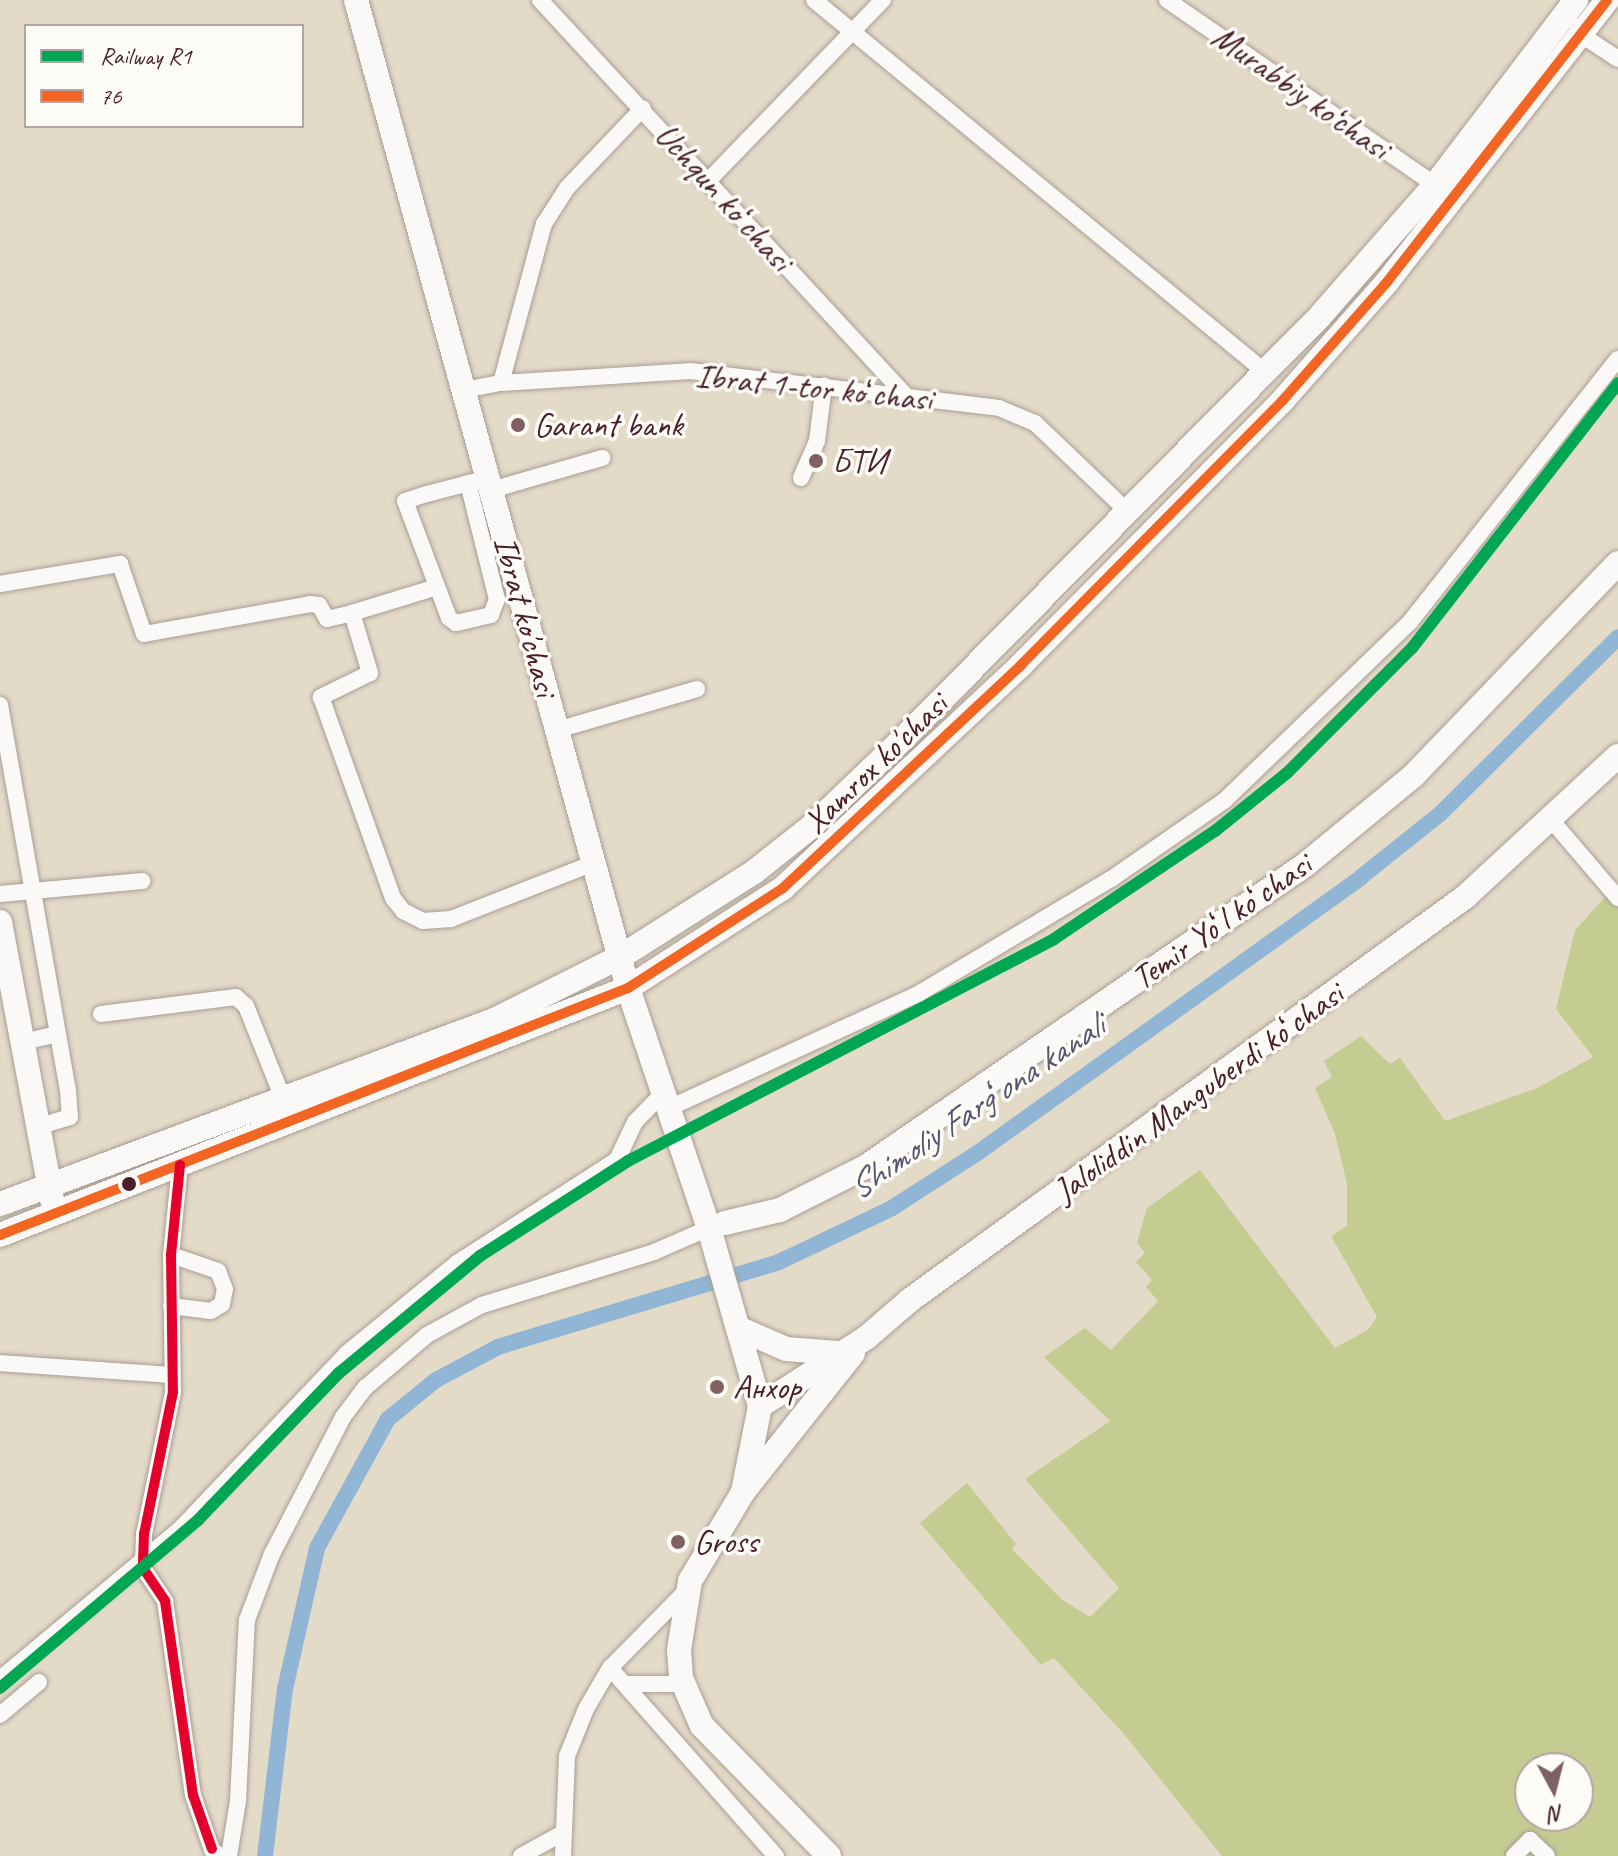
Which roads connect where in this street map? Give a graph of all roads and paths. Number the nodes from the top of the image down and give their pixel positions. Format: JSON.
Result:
{"nodes":[{"id":1,"x":356,"y":0,"type":"edge"},
{"id":2,"x":540,"y":0,"type":"edge"},
{"id":3,"x":814,"y":0,"type":"edge"},
{"id":4,"x":883,"y":0,"type":"edge"},
{"id":5,"x":1167,"y":0,"type":"edge"},
{"id":6,"x":1607,"y":0,"type":"edge"},
{"id":7,"x":1572,"y":1,"type":"edge"},
{"id":8,"x":853,"y":31,"type":"junction"},
{"id":9,"x":1580,"y":34,"type":"junction"},
{"id":10,"x":1618,"y":59,"type":"edge"},
{"id":11,"x":643,"y":108,"type":"junction"},
{"id":12,"x":708,"y":181,"type":"junction"},
{"id":13,"x":1435,"y":185,"type":"junction"},
{"id":14,"x":1618,"y":359,"type":"edge"},
{"id":15,"x":1264,"y":371,"type":"junction"},
{"id":16,"x":501,"y":383,"type":"junction"},
{"id":17,"x":824,"y":385,"type":"junction"},
{"id":18,"x":464,"y":390,"type":"junction"},
{"id":19,"x":906,"y":396,"type":"junction"},
{"id":20,"x":602,"y":458,"type":"dead end"},
{"id":21,"x":1167,"y":470,"type":"junction"},
{"id":22,"x":801,"y":478,"type":"dead end"},
{"id":23,"x":482,"y":484,"type":"junction"},
{"id":24,"x":1189,"y":493,"type":"junction"},
{"id":25,"x":1127,"y":511,"type":"junction"},
{"id":26,"x":1618,"y":563,"type":"edge"},
{"id":27,"x":0,"y":584,"type":"edge"},
{"id":28,"x":437,"y":587,"type":"junction"},
{"id":29,"x":352,"y":613,"type":"junction"},
{"id":30,"x":697,"y":689,"type":"dead end"},
{"id":31,"x":0,"y":705,"type":"edge"},
{"id":32,"x":557,"y":730,"type":"junction"},
{"id":33,"x":1618,"y":756,"type":"edge"},
{"id":34,"x":1553,"y":822,"type":"junction"},
{"id":35,"x":594,"y":863,"type":"junction"},
{"id":36,"x":142,"y":881,"type":"dead end"},
{"id":37,"x":0,"y":894,"type":"edge"},
{"id":38,"x":34,"y":894,"type":"junction"},
{"id":39,"x":1618,"y":898,"type":"edge"},
{"id":40,"x":0,"y":922,"type":"edge"},
{"id":41,"x":620,"y":957,"type":"junction"},
{"id":42,"x":628,"y":988,"type":"junction"},
{"id":43,"x":101,"y":1014,"type":"dead end"},
{"id":44,"x":58,"y":1034,"type":"junction"},
{"id":45,"x":23,"y":1042,"type":"junction"},
{"id":46,"x":284,"y":1101,"type":"junction"},
{"id":47,"x":665,"y":1101,"type":"junction"},
{"id":48,"x":38,"y":1127,"type":"junction"},
{"id":49,"x":180,"y":1165,"type":"junction"},
{"id":50,"x":49,"y":1185,"type":"junction"},
{"id":51,"x":0,"y":1204,"type":"edge"},
{"id":52,"x":54,"y":1214,"type":"junction"},
{"id":53,"x":717,"y":1226,"type":"junction"},
{"id":54,"x":0,"y":1235,"type":"edge"},
{"id":55,"x":171,"y":1255,"type":"junction"},
{"id":56,"x":171,"y":1306,"type":"junction"},
{"id":57,"x":736,"y":1320,"type":"junction"},
{"id":58,"x":866,"y":1338,"type":"junction"},
{"id":59,"x":837,"y":1353,"type":"junction"},
{"id":60,"x":0,"y":1363,"type":"edge"},
{"id":61,"x":171,"y":1375,"type":"junction"},
{"id":62,"x":760,"y":1406,"type":"junction"},
{"id":63,"x":743,"y":1492,"type":"junction"},
{"id":64,"x":144,"y":1564,"type":"junction"},
{"id":65,"x":686,"y":1591,"type":"junction"},
{"id":66,"x":610,"y":1668,"type":"junction"},
{"id":67,"x":0,"y":1679,"type":"edge"},
{"id":68,"x":39,"y":1682,"type":"dead end"},
{"id":69,"x":625,"y":1684,"type":"junction"},
{"id":70,"x":683,"y":1684,"type":"junction"},
{"id":71,"x":0,"y":1715,"type":"edge"},
{"id":72,"x":561,"y":1834,"type":"junction"},
{"id":73,"x":220,"y":1856,"type":"edge"},
{"id":74,"x":229,"y":1856,"type":"edge"},
{"id":75,"x":521,"y":1856,"type":"edge"},
{"id":76,"x":563,"y":1856,"type":"edge"},
{"id":77,"x":776,"y":1856,"type":"edge"},
{"id":78,"x":829,"y":1856,"type":"edge"},
{"id":79,"x":1514,"y":1856,"type":"edge"},
{"id":80,"x":1547,"y":1856,"type":"edge"}],
"edges":[{"from":1,"to":18,"type":"main road","name":"Ibrat ko'chasi"},
{"from":2,"to":11,"type":"street","name":"Uchqun koʻchasi"},
{"from":3,"to":8,"type":"street"},
{"from":4,"to":8,"type":"street"},
{"from":5,"to":13,"type":"street","name":"Murabbiy ko‘chasi"},
{"from":6,"to":9,"type":"main road"},
{"from":7,"to":9,"type":"street"},
{"from":7,"to":13,"type":"main road","name":"Xamrox ko'chasi"},
{"from":8,"to":12,"type":"street"},
{"from":8,"to":15,"type":"street"},
{"from":9,"to":10,"type":"street"},
{"from":9,"to":24,"type":"main road"},
{"from":11,"to":12,"type":"street","name":"Uchqun koʻchasi"},
{"from":11,"to":16,"type":"street"},
{"from":12,"to":19,"type":"street","name":"Uchqun koʻchasi"},
{"from":13,"to":15,"type":"main road","name":"Xamrox ko'chasi"},
{"from":14,"to":47,"type":"street"},
{"from":15,"to":21,"type":"main road","name":"Xamrox ko'chasi"},
{"from":16,"to":17,"type":"street","name":"Ibrat 1-tor koʻchasi"},
{"from":16,"to":18,"type":"street","name":"Ibrat 1-tor koʻchasi"},
{"from":17,"to":19,"type":"street","name":"Ibrat 1-tor koʻchasi"},
{"from":17,"to":22,"type":"street"},
{"from":18,"to":23,"type":"main road","name":"Ibrat ko'chasi"},
{"from":19,"to":25,"type":"street","name":"Ibrat 1-tor koʻchasi"},
{"from":20,"to":23,"type":"street"},
{"from":21,"to":24,"type":"street"},
{"from":21,"to":25,"type":"main road","name":"Xamrox ko'chasi"},
{"from":23,"to":28,"type":"street"},
{"from":23,"to":28,"type":"street"},
{"from":23,"to":32,"type":"main road","name":"Ibrat ko'chasi"},
{"from":24,"to":42,"type":"main road"},
{"from":25,"to":41,"type":"main road","name":"Xamrox ko'chasi"},
{"from":26,"to":53,"type":"main road","name":"Temir Yoʻl koʻchasi"},
{"from":27,"to":29,"type":"street"},
{"from":28,"to":29,"type":"street"},
{"from":29,"to":35,"type":"street"},
{"from":30,"to":32,"type":"street"},
{"from":31,"to":38,"type":"street"},
{"from":32,"to":35,"type":"main road","name":"Ibrat ko'chasi"},
{"from":33,"to":34,"type":"main road","name":"Jaloliddin Manguberdi koʻchasi"},
{"from":34,"to":39,"type":"street"},
{"from":34,"to":58,"type":"main road","name":"Jaloliddin Manguberdi koʻchasi"},
{"from":35,"to":41,"type":"main road","name":"Ibrat ko'chasi"},
{"from":36,"to":38,"type":"street"},
{"from":37,"to":38,"type":"street"},
{"from":38,"to":44,"type":"street"},
{"from":40,"to":45,"type":"main road"},
{"from":41,"to":42,"type":"main road","name":"Ibrat ko'chasi"},
{"from":41,"to":46,"type":"main road","name":"Xamrox ko'chasi"},
{"from":42,"to":47,"type":"main road","name":"Ibrat ko'chasi"},
{"from":42,"to":49,"type":"main road"},
{"from":43,"to":46,"type":"street"},
{"from":44,"to":45,"type":"street"},
{"from":44,"to":48,"type":"street"},
{"from":45,"to":48,"type":"main road"},
{"from":46,"to":50,"type":"main road","name":"Xamrox ko'chasi"},
{"from":47,"to":53,"type":"main road","name":"Ibrat ko'chasi"},
{"from":47,"to":64,"type":"street"},
{"from":48,"to":50,"type":"main road"},
{"from":49,"to":52,"type":"main road"},
{"from":49,"to":55,"type":"street"},
{"from":50,"to":51,"type":"main road","name":"Xamrox ko'chasi"},
{"from":50,"to":52,"type":"main road"},
{"from":52,"to":54,"type":"main road"},
{"from":53,"to":57,"type":"main road","name":"Ibrat ko'chasi"},
{"from":53,"to":74,"type":"street"},
{"from":55,"to":56,"type":"street"},
{"from":55,"to":56,"type":"street"},
{"from":56,"to":61,"type":"street"},
{"from":57,"to":59,"type":"main road"},
{"from":57,"to":62,"type":"main road","name":"Ibrat ko'chasi"},
{"from":58,"to":59,"type":"main road","name":"Jaloliddin Manguberdi koʻchasi"},
{"from":58,"to":63,"type":"main road"},
{"from":59,"to":62,"type":"main road","name":"Jaloliddin Manguberdi koʻchasi"},
{"from":60,"to":61,"type":"street"},
{"from":61,"to":64,"type":"street"},
{"from":62,"to":63,"type":"main road"},
{"from":63,"to":65,"type":"main road"},
{"from":64,"to":67,"type":"street"},
{"from":64,"to":73,"type":"street"},
{"from":65,"to":66,"type":"street"},
{"from":65,"to":70,"type":"main road"},
{"from":66,"to":69,"type":"street"},
{"from":66,"to":72,"type":"street"},
{"from":68,"to":71,"type":"street"},
{"from":69,"to":70,"type":"street"},
{"from":69,"to":77,"type":"street"},
{"from":70,"to":78,"type":"main road"},
{"from":72,"to":75,"type":"street"},
{"from":72,"to":76,"type":"street"},
{"from":79,"to":80,"type":"street"}]}
